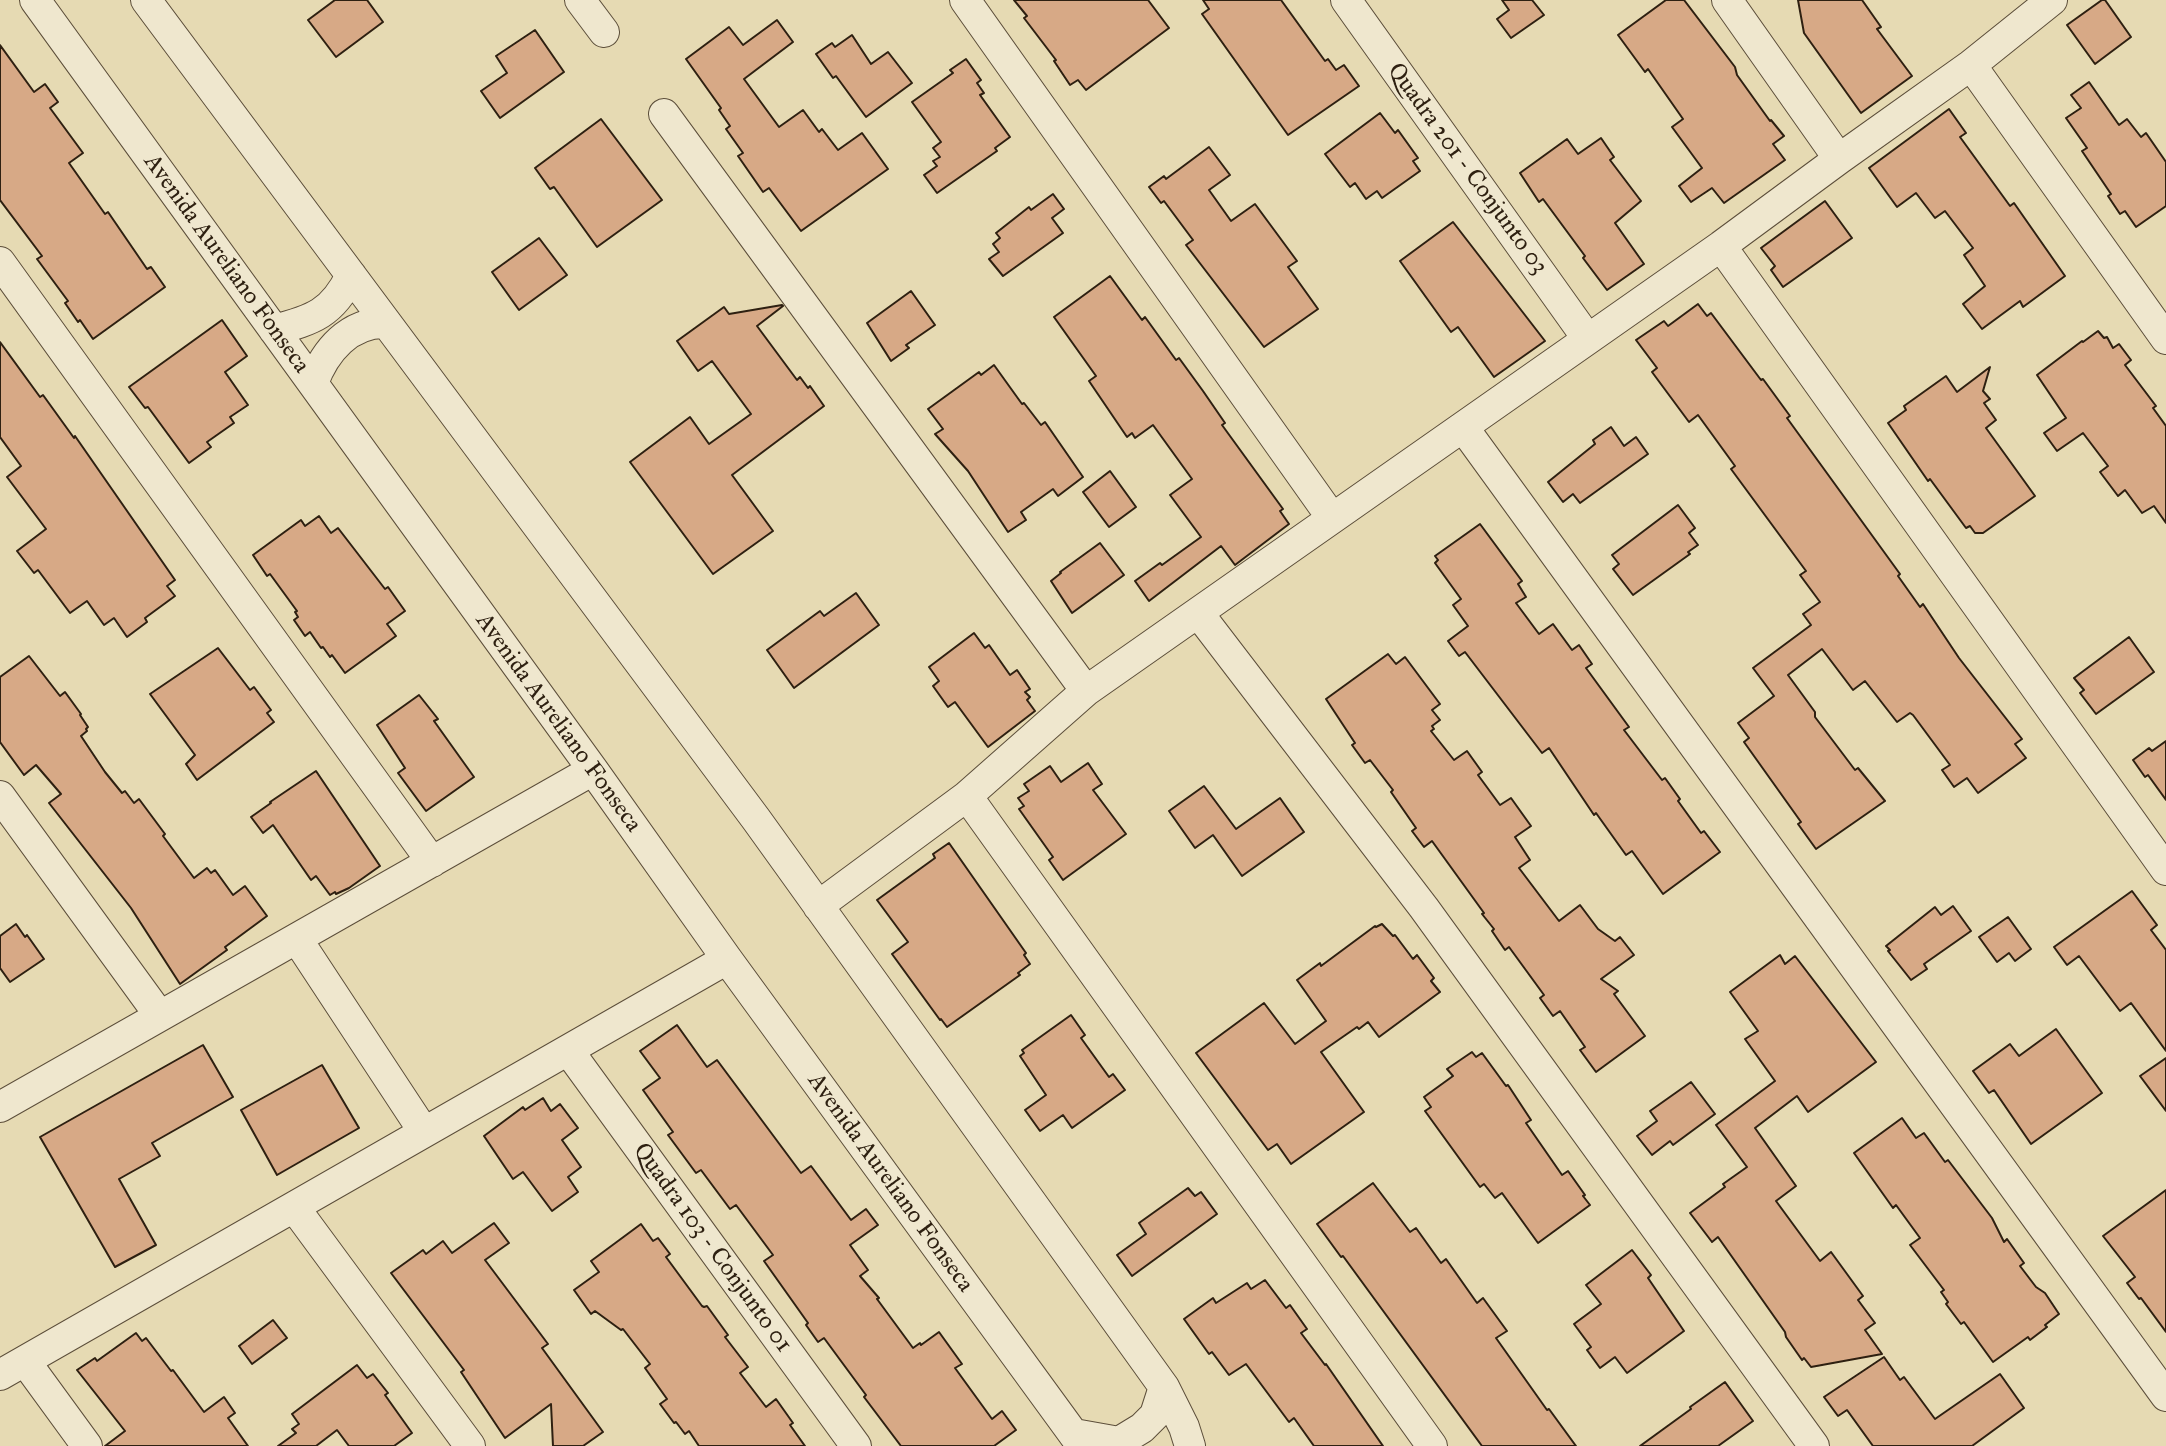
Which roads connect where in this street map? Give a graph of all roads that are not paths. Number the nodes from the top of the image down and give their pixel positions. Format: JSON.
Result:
{"nodes":[{"id":1,"x":35,"y":0,"type":"edge"},
{"id":2,"x":146,"y":0,"type":"edge"},
{"id":3,"x":580,"y":0,"type":"edge"},
{"id":4,"x":965,"y":0,"type":"edge"},
{"id":5,"x":1346,"y":0,"type":"edge"},
{"id":6,"x":1727,"y":0,"type":"edge"},
{"id":7,"x":2052,"y":0,"type":"edge"},
{"id":8,"x":604,"y":32,"type":"dead end"},
{"id":9,"x":1971,"y":65,"type":"junction"},
{"id":10,"x":664,"y":114,"type":"dead end"},
{"id":11,"x":1839,"y":159,"type":"junction"},
{"id":12,"x":1721,"y":246,"type":"junction"},
{"id":13,"x":0,"y":262,"type":"edge"},
{"id":14,"x":351,"y":275,"type":"junction"},
{"id":15,"x":386,"y":323,"type":"junction"},
{"id":16,"x":274,"y":330,"type":"junction"},
{"id":17,"x":1587,"y":338,"type":"junction"},
{"id":18,"x":2166,"y":339,"type":"edge"},
{"id":19,"x":313,"y":383,"type":"junction"},
{"id":20,"x":1463,"y":427,"type":"junction"},
{"id":21,"x":1332,"y":518,"type":"junction"},
{"id":22,"x":1199,"y":614,"type":"junction"},
{"id":23,"x":1086,"y":691,"type":"junction"},
{"id":24,"x":593,"y":770,"type":"junction"},
{"id":25,"x":0,"y":796,"type":"edge"},
{"id":26,"x":967,"y":796,"type":"junction"},
{"id":27,"x":432,"y":862,"type":"junction"},
{"id":28,"x":2166,"y":870,"type":"edge"},
{"id":29,"x":818,"y":906,"type":"junction"},
{"id":30,"x":297,"y":939,"type":"junction"},
{"id":31,"x":727,"y":959,"type":"junction"},
{"id":32,"x":160,"y":1017,"type":"junction"},
{"id":33,"x":568,"y":1050,"type":"junction"},
{"id":34,"x":0,"y":1107,"type":"edge"},
{"id":35,"x":424,"y":1132,"type":"junction"},
{"id":36,"x":294,"y":1207,"type":"junction"},
{"id":37,"x":13,"y":1368,"type":"edge"},
{"id":38,"x":1164,"y":1387,"type":"junction"},
{"id":39,"x":2166,"y":1396,"type":"edge"},
{"id":40,"x":1078,"y":1440,"type":"edge"},
{"id":41,"x":87,"y":1446,"type":"edge"},
{"id":42,"x":470,"y":1446,"type":"edge"},
{"id":43,"x":856,"y":1446,"type":"edge"},
{"id":44,"x":1189,"y":1446,"type":"edge"},
{"id":45,"x":1432,"y":1446,"type":"edge"},
{"id":46,"x":1814,"y":1446,"type":"edge"}],
"edges":[{"from":1,"to":16,"type":"street","name":"Avenida Aureliano Fonseca"},
{"from":2,"to":14,"type":"street"},
{"from":3,"to":8,"type":"street"},
{"from":4,"to":21,"type":"street"},
{"from":5,"to":17,"type":"street","name":"Quadra 201 - Conjunto 03"},
{"from":6,"to":11,"type":"street"},
{"from":7,"to":9,"type":"street"},
{"from":9,"to":11,"type":"street"},
{"from":9,"to":18,"type":"street"},
{"from":10,"to":23,"type":"street"},
{"from":11,"to":12,"type":"street"},
{"from":12,"to":17,"type":"street"},
{"from":12,"to":28,"type":"street"},
{"from":13,"to":27,"type":"street"},
{"from":14,"to":15,"type":"street"},
{"from":14,"to":16,"type":"street"},
{"from":15,"to":19,"type":"street"},
{"from":15,"to":29,"type":"street"},
{"from":16,"to":19,"type":"street","name":"Avenida Aureliano Fonseca"},
{"from":17,"to":20,"type":"street"},
{"from":19,"to":24,"type":"street","name":"Avenida Aureliano Fonseca"},
{"from":20,"to":21,"type":"street"},
{"from":20,"to":39,"type":"street"},
{"from":21,"to":22,"type":"street"},
{"from":22,"to":23,"type":"street"},
{"from":22,"to":46,"type":"street"},
{"from":23,"to":26,"type":"street"},
{"from":24,"to":27,"type":"street"},
{"from":24,"to":31,"type":"street","name":"Avenida Aureliano Fonseca"},
{"from":25,"to":32,"type":"street"},
{"from":26,"to":29,"type":"street"},
{"from":26,"to":45,"type":"street"},
{"from":27,"to":30,"type":"street"},
{"from":29,"to":38,"type":"street"},
{"from":30,"to":32,"type":"street"},
{"from":30,"to":35,"type":"street"},
{"from":31,"to":33,"type":"street"},
{"from":31,"to":40,"type":"street","name":"Avenida Aureliano Fonseca"},
{"from":32,"to":34,"type":"street"},
{"from":33,"to":35,"type":"street"},
{"from":33,"to":43,"type":"street","name":"Quadra 103 - Conjunto 01"},
{"from":35,"to":36,"type":"street"},
{"from":36,"to":37,"type":"street"},
{"from":36,"to":42,"type":"street"},
{"from":37,"to":41,"type":"street"},
{"from":38,"to":40,"type":"street"},
{"from":38,"to":44,"type":"street"}]}
